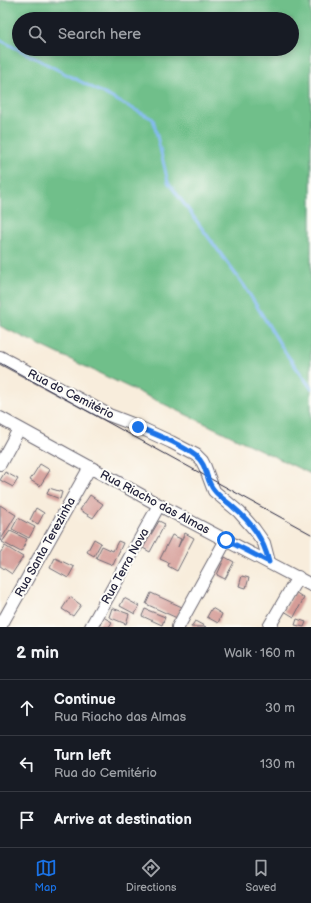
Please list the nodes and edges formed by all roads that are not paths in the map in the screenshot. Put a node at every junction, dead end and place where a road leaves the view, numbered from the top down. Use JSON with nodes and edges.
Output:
{"nodes":[{"id":1,"x":0,"y":357,"type":"edge"},
{"id":2,"x":0,"y":418,"type":"edge"},
{"id":3,"x":19,"y":429,"type":"junction"},
{"id":4,"x":0,"y":464,"type":"edge"},
{"id":5,"x":90,"y":467,"type":"junction"},
{"id":6,"x":159,"y":504,"type":"junction"},
{"id":7,"x":226,"y":540,"type":"junction"},
{"id":8,"x":269,"y":562,"type":"junction"},
{"id":9,"x":298,"y":577,"type":"junction"},
{"id":10,"x":311,"y":585,"type":"edge"},
{"id":11,"x":0,"y":627,"type":"edge"},
{"id":12,"x":91,"y":627,"type":"edge"},
{"id":13,"x":178,"y":627,"type":"edge"},
{"id":14,"x":269,"y":627,"type":"edge"}],
"edges":[{"from":1,"to":8,"type":"street","name":"Rua do Cemitério"},
{"from":2,"to":3,"type":"street","name":"Rua Riacho das Almas"},
{"from":3,"to":4,"type":"street"},
{"from":3,"to":5,"type":"street","name":"Rua Riacho das Almas"},
{"from":5,"to":6,"type":"street","name":"Rua Riacho das Almas"},
{"from":5,"to":11,"type":"street","name":"Rua Santa Terezinha"},
{"from":6,"to":7,"type":"street","name":"Rua Riacho das Almas"},
{"from":6,"to":12,"type":"street","name":"Rua Terra Nova"},
{"from":7,"to":8,"type":"street","name":"Rua Riacho das Almas"},
{"from":7,"to":13,"type":"street"},
{"from":8,"to":9,"type":"street","name":"Rua Riacho das Almas"},
{"from":9,"to":10,"type":"street","name":"Rua Riacho das Almas"},
{"from":9,"to":14,"type":"street"}]}
